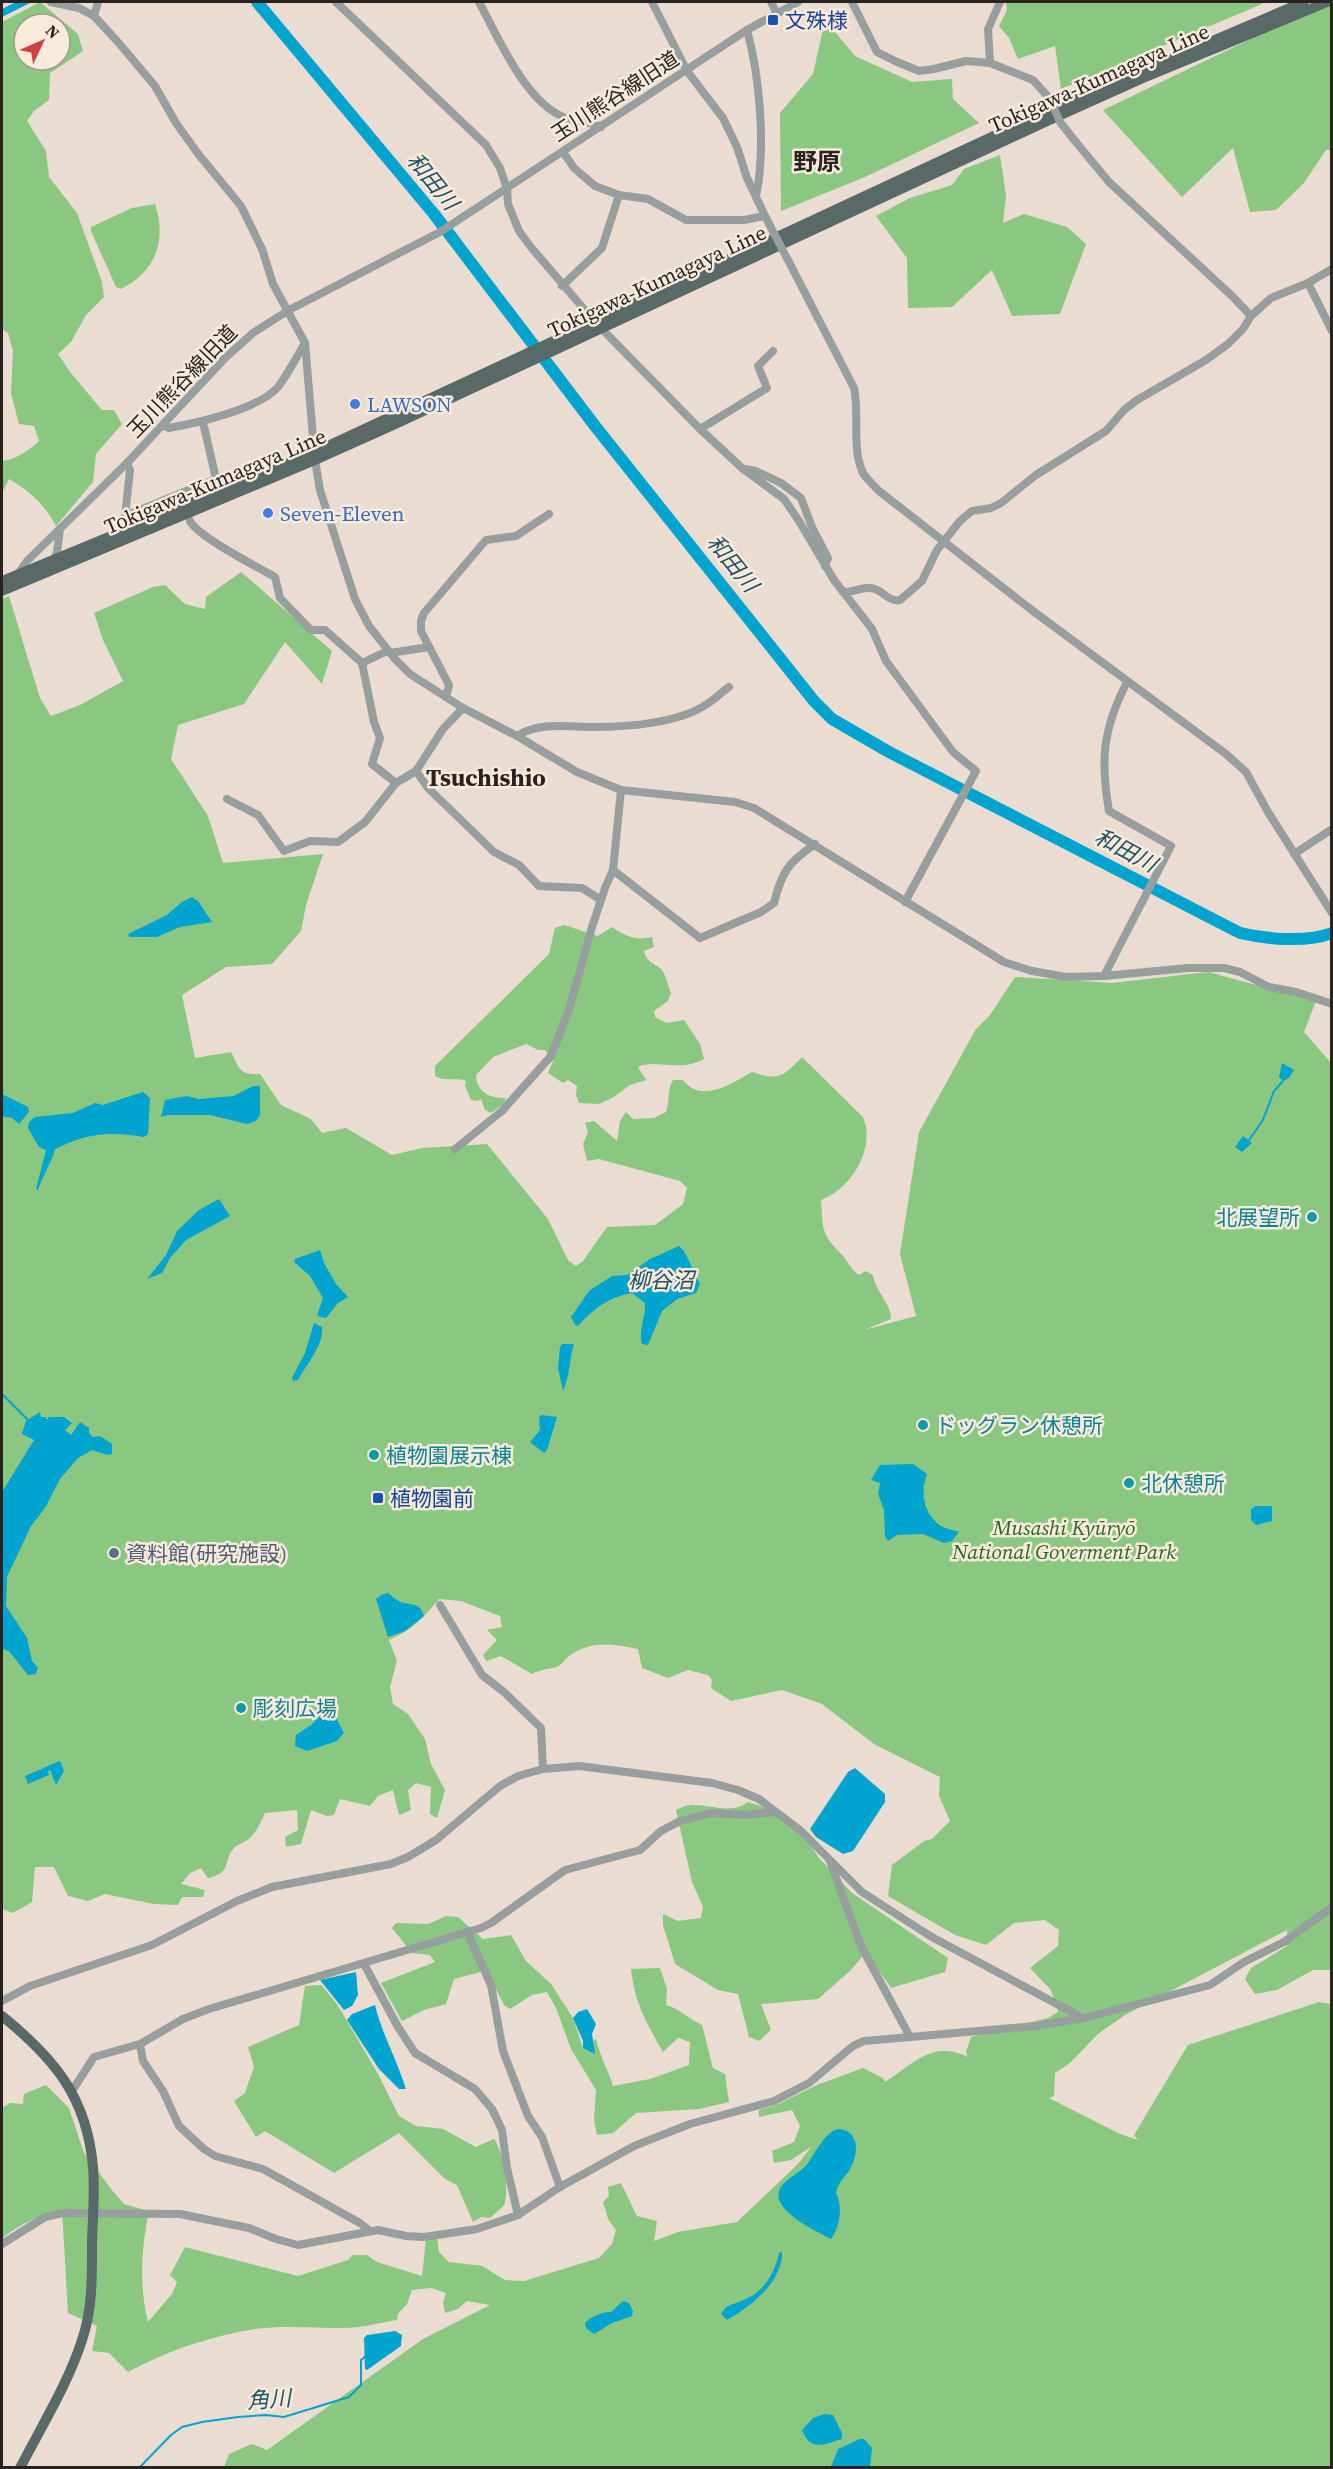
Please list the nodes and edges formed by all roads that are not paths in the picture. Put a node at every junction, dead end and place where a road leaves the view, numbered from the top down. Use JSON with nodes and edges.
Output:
{"nodes":[{"id":1,"x":51,"y":2,"type":"edge"},
{"id":2,"x":98,"y":2,"type":"edge"},
{"id":3,"x":336,"y":2,"type":"edge"},
{"id":4,"x":479,"y":2,"type":"edge"},
{"id":5,"x":652,"y":2,"type":"edge"},
{"id":6,"x":771,"y":2,"type":"edge"},
{"id":7,"x":798,"y":2,"type":"edge"},
{"id":8,"x":852,"y":2,"type":"edge"},
{"id":9,"x":1000,"y":2,"type":"edge"},
{"id":10,"x":1304,"y":2,"type":"edge"},
{"id":11,"x":1327,"y":2,"type":"edge"},
{"id":12,"x":777,"y":12,"type":"junction"},
{"id":13,"x":94,"y":16,"type":"junction"},
{"id":14,"x":747,"y":30,"type":"junction"},
{"id":15,"x":990,"y":63,"type":"junction"},
{"id":16,"x":687,"y":71,"type":"junction"},
{"id":17,"x":601,"y":127,"type":"junction"},
{"id":18,"x":563,"y":152,"type":"junction"},
{"id":19,"x":507,"y":189,"type":"junction"},
{"id":20,"x":619,"y":195,"type":"junction"},
{"id":21,"x":756,"y":197,"type":"junction"},
{"id":22,"x":765,"y":216,"type":"junction"},
{"id":23,"x":1332,"y":269,"type":"edge"},
{"id":24,"x":1308,"y":283,"type":"junction"},
{"id":25,"x":562,"y":286,"type":"junction"},
{"id":26,"x":289,"y":310,"type":"junction"},
{"id":27,"x":1251,"y":316,"type":"junction"},
{"id":28,"x":598,"y":325,"type":"junction"},
{"id":29,"x":1331,"y":330,"type":"edge"},
{"id":30,"x":305,"y":343,"type":"junction"},
{"id":31,"x":772,"y":351,"type":"dead end"},
{"id":32,"x":203,"y":422,"type":"junction"},
{"id":33,"x":164,"y":426,"type":"junction"},
{"id":34,"x":700,"y":429,"type":"junction"},
{"id":35,"x":315,"y":456,"type":"junction"},
{"id":36,"x":127,"y":463,"type":"junction"},
{"id":37,"x":742,"y":468,"type":"junction"},
{"id":38,"x":549,"y":514,"type":"dead end"},
{"id":39,"x":190,"y":520,"type":"dead end"},
{"id":40,"x":62,"y":526,"type":"junction"},
{"id":41,"x":944,"y":541,"type":"junction"},
{"id":42,"x":57,"y":542,"type":"junction"},
{"id":43,"x":73,"y":552,"type":"junction"},
{"id":44,"x":55,"y":560,"type":"junction"},
{"id":45,"x":825,"y":566,"type":"junction"},
{"id":46,"x":47,"y":572,"type":"junction"},
{"id":47,"x":18,"y":574,"type":"junction"},
{"id":48,"x":2,"y":581,"type":"edge"},
{"id":49,"x":2,"y":591,"type":"edge"},
{"id":50,"x":843,"y":592,"type":"junction"},
{"id":51,"x":429,"y":647,"type":"junction"},
{"id":52,"x":388,"y":652,"type":"junction"},
{"id":53,"x":362,"y":663,"type":"junction"},
{"id":54,"x":1127,"y":682,"type":"junction"},
{"id":55,"x":729,"y":687,"type":"dead end"},
{"id":56,"x":446,"y":697,"type":"junction"},
{"id":57,"x":464,"y":708,"type":"junction"},
{"id":58,"x":517,"y":736,"type":"junction"},
{"id":59,"x":416,"y":771,"type":"junction"},
{"id":60,"x":396,"y":783,"type":"junction"},
{"id":61,"x":621,"y":790,"type":"junction"},
{"id":62,"x":227,"y":799,"type":"dead end"},
{"id":63,"x":1332,"y":829,"type":"edge"},
{"id":64,"x":815,"y":844,"type":"junction"},
{"id":65,"x":1294,"y":854,"type":"junction"},
{"id":66,"x":613,"y":870,"type":"junction"},
{"id":67,"x":601,"y":900,"type":"junction"},
{"id":68,"x":905,"y":902,"type":"junction"},
{"id":69,"x":1332,"y":913,"type":"edge"},
{"id":70,"x":1104,"y":976,"type":"junction"},
{"id":71,"x":1332,"y":1004,"type":"edge"},
{"id":72,"x":455,"y":1149,"type":"dead end"},
{"id":73,"x":440,"y":1605,"type":"dead end"},
{"id":74,"x":543,"y":1769,"type":"junction"},
{"id":75,"x":775,"y":1812,"type":"junction"},
{"id":76,"x":828,"y":1858,"type":"junction"},
{"id":77,"x":1332,"y":1907,"type":"edge"},
{"id":78,"x":467,"y":1932,"type":"junction"},
{"id":79,"x":364,"y":1964,"type":"junction"},
{"id":80,"x":2,"y":2001,"type":"edge"},
{"id":81,"x":2,"y":2016,"type":"edge"},
{"id":82,"x":1084,"y":2018,"type":"junction"},
{"id":83,"x":910,"y":2037,"type":"junction"},
{"id":84,"x":140,"y":2044,"type":"junction"},
{"id":85,"x":72,"y":2091,"type":"junction"},
{"id":86,"x":560,"y":2187,"type":"junction"},
{"id":87,"x":93,"y":2215,"type":"junction"},
{"id":88,"x":518,"y":2215,"type":"junction"},
{"id":89,"x":370,"y":2231,"type":"junction"},
{"id":90,"x":2,"y":2244,"type":"edge"},
{"id":91,"x":20,"y":2468,"type":"edge"}],
"edges":[{"from":1,"to":13,"type":"street"},
{"from":2,"to":13,"type":"street"},
{"from":3,"to":19,"type":"street"},
{"from":4,"to":17,"type":"street"},
{"from":5,"to":16,"type":"street"},
{"from":6,"to":12,"type":"street"},
{"from":7,"to":12,"type":"street","name":"玉川熊谷線旧道"},
{"from":8,"to":15,"type":"street"},
{"from":9,"to":15,"type":"street"},
{"from":10,"to":28,"type":"main road","name":"Tokigawa-Kumagaya Line"},
{"from":11,"to":28,"type":"main road","name":"Tokigawa-Kumagaya Line"},
{"from":12,"to":14,"type":"street","name":"玉川熊谷線旧道"},
{"from":13,"to":26,"type":"street"},
{"from":14,"to":16,"type":"street","name":"玉川熊谷線旧道"},
{"from":14,"to":21,"type":"street"},
{"from":15,"to":27,"type":"street","bridge":true},
{"from":16,"to":17,"type":"street","name":"玉川熊谷線旧道"},
{"from":16,"to":21,"type":"street"},
{"from":17,"to":18,"type":"street","name":"玉川熊谷線旧道"},
{"from":18,"to":19,"type":"street","name":"玉川熊谷線旧道"},
{"from":18,"to":20,"type":"street"},
{"from":19,"to":25,"type":"street"},
{"from":19,"to":26,"type":"street","name":"玉川熊谷線旧道"},
{"from":20,"to":22,"type":"street"},
{"from":20,"to":25,"type":"street"},
{"from":21,"to":22,"type":"street"},
{"from":22,"to":41,"type":"street","bridge":true},
{"from":23,"to":24,"type":"street"},
{"from":24,"to":27,"type":"street"},
{"from":24,"to":29,"type":"street"},
{"from":25,"to":28,"type":"street"},
{"from":26,"to":30,"type":"street"},
{"from":26,"to":33,"type":"street","name":"玉川熊谷線旧道"},
{"from":27,"to":41,"type":"street"},
{"from":28,"to":34,"type":"street"},
{"from":28,"to":35,"type":"main road","name":"Tokigawa-Kumagaya Line"},
{"from":30,"to":32,"type":"street"},
{"from":30,"to":35,"type":"street"},
{"from":31,"to":34,"type":"street"},
{"from":32,"to":33,"type":"street"},
{"from":32,"to":36,"type":"street"},
{"from":33,"to":36,"type":"street","name":"玉川熊谷線旧道"},
{"from":34,"to":37,"type":"street"},
{"from":35,"to":43,"type":"main road","name":"Tokigawa-Kumagaya Line"},
{"from":35,"to":46,"type":"main road","name":"Tokigawa-Kumagaya Line"},
{"from":35,"to":52,"type":"street"},
{"from":36,"to":40,"type":"street","name":"玉川熊谷線旧道"},
{"from":37,"to":45,"type":"street"},
{"from":37,"to":45,"type":"street"},
{"from":38,"to":51,"type":"street"},
{"from":39,"to":53,"type":"street"},
{"from":40,"to":42,"type":"street"},
{"from":40,"to":47,"type":"street","name":"玉川熊谷線旧道"},
{"from":41,"to":50,"type":"street"},
{"from":41,"to":54,"type":"street"},
{"from":42,"to":43,"type":"street"},
{"from":42,"to":44,"type":"street"},
{"from":43,"to":44,"type":"main road","name":"Tokigawa-Kumagaya Line"},
{"from":44,"to":46,"type":"street"},
{"from":44,"to":47,"type":"main road","name":"Tokigawa-Kumagaya Line"},
{"from":45,"to":50,"type":"street"},
{"from":46,"to":49,"type":"main road","name":"Tokigawa-Kumagaya Line"},
{"from":47,"to":48,"type":"main road","name":"Tokigawa-Kumagaya Line"},
{"from":50,"to":68,"type":"street"},
{"from":51,"to":52,"type":"street"},
{"from":51,"to":56,"type":"street"},
{"from":52,"to":53,"type":"street"},
{"from":52,"to":56,"type":"street"},
{"from":53,"to":60,"type":"street"},
{"from":54,"to":65,"type":"street"},
{"from":54,"to":70,"type":"street"},
{"from":55,"to":58,"type":"street"},
{"from":56,"to":57,"type":"street"},
{"from":57,"to":58,"type":"street"},
{"from":57,"to":59,"type":"street"},
{"from":58,"to":61,"type":"street"},
{"from":59,"to":60,"type":"street"},
{"from":59,"to":67,"type":"street"},
{"from":60,"to":62,"type":"street"},
{"from":61,"to":64,"type":"street"},
{"from":61,"to":66,"type":"street"},
{"from":63,"to":65,"type":"street"},
{"from":64,"to":66,"type":"street"},
{"from":64,"to":68,"type":"street"},
{"from":65,"to":69,"type":"street"},
{"from":66,"to":67,"type":"street"},
{"from":67,"to":72,"type":"street"},
{"from":68,"to":70,"type":"street"},
{"from":70,"to":71,"type":"street"},
{"from":73,"to":74,"type":"street"},
{"from":74,"to":75,"type":"street"},
{"from":74,"to":80,"type":"street"},
{"from":75,"to":76,"type":"street"},
{"from":75,"to":78,"type":"street"},
{"from":76,"to":82,"type":"street"},
{"from":76,"to":83,"type":"street"},
{"from":77,"to":82,"type":"street"},
{"from":78,"to":79,"type":"street"},
{"from":78,"to":86,"type":"street"},
{"from":79,"to":84,"type":"street"},
{"from":79,"to":88,"type":"street"},
{"from":81,"to":85,"type":"main road"},
{"from":82,"to":83,"type":"street"},
{"from":83,"to":86,"type":"street"},
{"from":84,"to":85,"type":"street"},
{"from":84,"to":89,"type":"street"},
{"from":85,"to":87,"type":"main road"},
{"from":86,"to":88,"type":"street"},
{"from":87,"to":89,"type":"street"},
{"from":87,"to":90,"type":"street"},
{"from":87,"to":91,"type":"main road"},
{"from":88,"to":89,"type":"street"}]}
